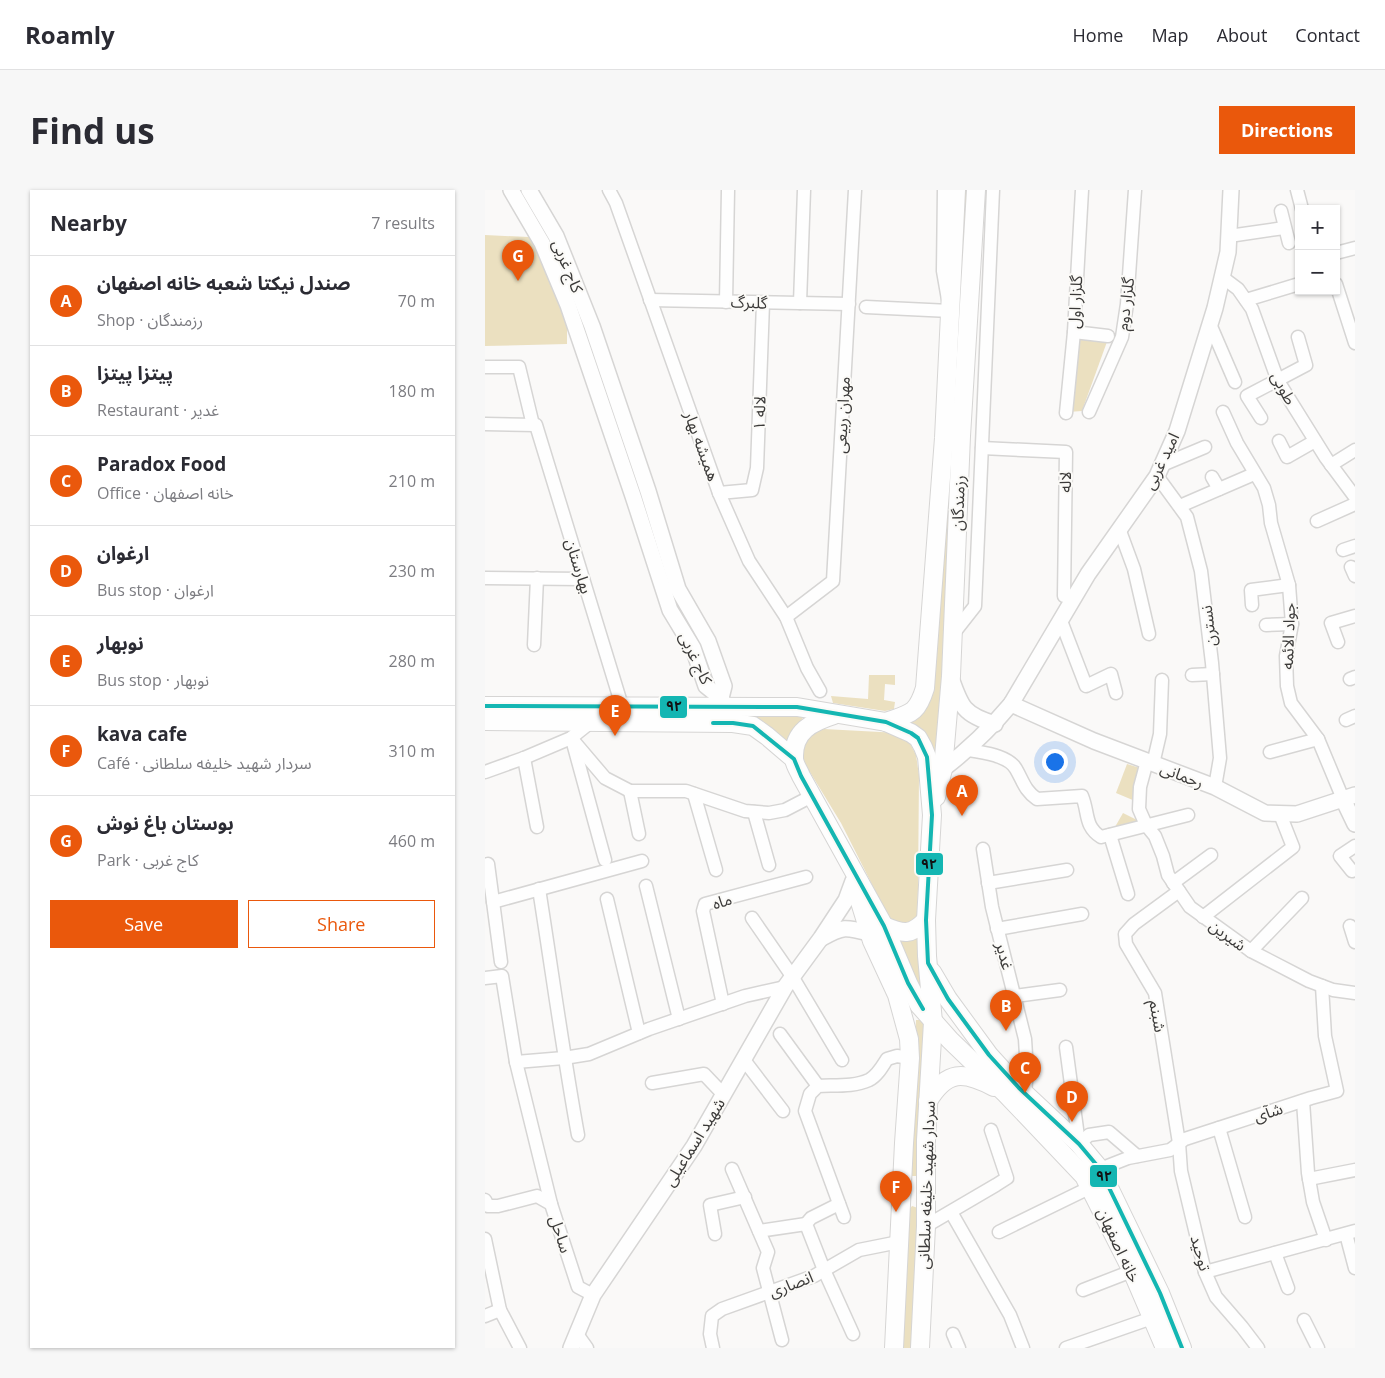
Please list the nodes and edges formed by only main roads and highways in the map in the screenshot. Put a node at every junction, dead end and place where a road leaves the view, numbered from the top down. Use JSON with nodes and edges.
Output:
{"nodes":[{"id":1,"x":956,"y":190,"type":"edge"},
{"id":2,"x":976,"y":190,"type":"edge"},
{"id":3,"x":485,"y":706,"type":"edge"},
{"id":4,"x":726,"y":709,"type":"junction"},
{"id":5,"x":834,"y":715,"type":"junction"},
{"id":6,"x":485,"y":721,"type":"edge"},
{"id":7,"x":886,"y":722,"type":"junction"},
{"id":8,"x":794,"y":759,"type":"junction"},
{"id":9,"x":932,"y":814,"type":"junction"},
{"id":10,"x":926,"y":920,"type":"junction"},
{"id":11,"x":877,"y":930,"type":"junction"},
{"id":12,"x":927,"y":963,"type":"junction"},
{"id":13,"x":933,"y":1022,"type":"junction"},
{"id":14,"x":1006,"y":1094,"type":"junction"},
{"id":15,"x":928,"y":1101,"type":"junction"},
{"id":16,"x":902,"y":1188,"type":"junction"},
{"id":17,"x":926,"y":1189,"type":"junction"},
{"id":18,"x":894,"y":1348,"type":"edge"},
{"id":19,"x":920,"y":1348,"type":"edge"},
{"id":20,"x":1165,"y":1348,"type":"edge"},
{"id":21,"x":1181,"y":1348,"type":"edge"}],
"edges":[{"from":1,"to":7,"type":"main road","name":"رزمندگان"},
{"from":2,"to":9,"type":"main road","name":"رزمندگان"},
{"from":3,"to":4,"type":"main road"},
{"from":4,"to":5,"type":"main road"},
{"from":4,"to":6,"type":"main road"},
{"from":4,"to":8,"type":"main road"},
{"from":5,"to":7,"type":"main road"},
{"from":5,"to":8,"type":"main road"},
{"from":7,"to":9,"type":"main road"},
{"from":8,"to":11,"type":"main road"},
{"from":9,"to":10,"type":"main road","name":"سردار شهید خلیفه سلطانی"},
{"from":10,"to":11,"type":"main road"},
{"from":10,"to":12,"type":"main road","name":"سردار شهید خلیفه سلطانی"},
{"from":11,"to":13,"type":"main road","name":"خانه اصفهان"},
{"from":11,"to":16,"type":"main road","name":"سردار شهید خلیفه سلطانی"},
{"from":12,"to":13,"type":"main road","name":"سردار شهید خلیفه سلطانی"},
{"from":12,"to":21,"type":"main road","name":"خانه اصفهان"},
{"from":13,"to":14,"type":"main road","name":"خانه اصفهان"},
{"from":13,"to":15,"type":"main road","name":"سردار شهید خلیفه سلطانی"},
{"from":14,"to":15,"type":"main road"},
{"from":14,"to":20,"type":"main road","name":"خانه اصفهان"},
{"from":15,"to":17,"type":"main road","name":"سردار شهید خلیفه سلطانی"},
{"from":16,"to":17,"type":"main road"},
{"from":16,"to":18,"type":"main road","name":"سردار شهید خلیفه سلطانی"},
{"from":17,"to":19,"type":"main road","name":"سردار شهید خلیفه سلطانی"}]}
